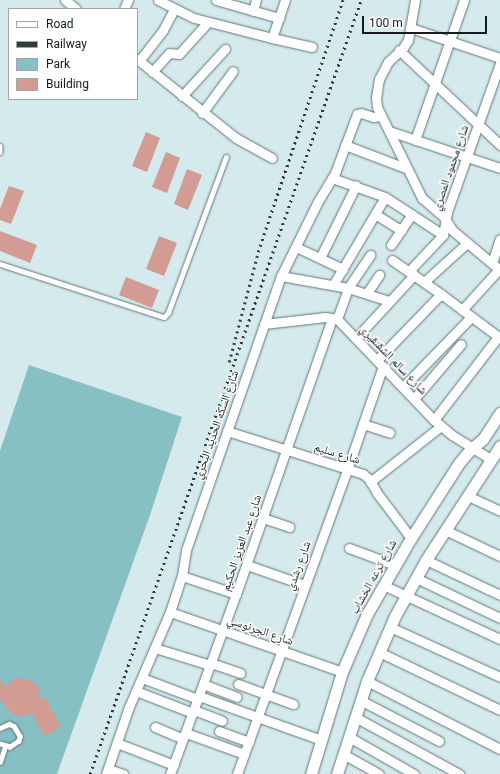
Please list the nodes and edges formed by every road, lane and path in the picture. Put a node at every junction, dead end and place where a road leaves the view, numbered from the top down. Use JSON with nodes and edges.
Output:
{"nodes":[{"id":1,"x":65,"y":0,"type":"edge"},
{"id":2,"x":217,"y":0,"type":"edge"},
{"id":3,"x":256,"y":0,"type":"edge"},
{"id":4,"x":285,"y":0,"type":"edge"},
{"id":5,"x":415,"y":0,"type":"edge"},
{"id":6,"x":464,"y":0,"type":"edge"},
{"id":7,"x":161,"y":1,"type":"edge"},
{"id":8,"x":75,"y":8,"type":"edge"},
{"id":9,"x":174,"y":9,"type":"junction"},
{"id":10,"x":253,"y":11,"type":"junction"},
{"id":11,"x":279,"y":18,"type":"junction"},
{"id":12,"x":208,"y":22,"type":"junction"},
{"id":13,"x":411,"y":28,"type":"junction"},
{"id":14,"x":272,"y":38,"type":"junction"},
{"id":15,"x":450,"y":41,"type":"junction"},
{"id":16,"x":312,"y":47,"type":"dead end"},
{"id":17,"x":225,"y":49,"type":"dead end"},
{"id":18,"x":399,"y":50,"type":"junction"},
{"id":19,"x":500,"y":58,"type":"edge"},
{"id":20,"x":138,"y":60,"type":"edge"},
{"id":21,"x":500,"y":63,"type":"edge"},
{"id":22,"x":233,"y":71,"type":"dead end"},
{"id":23,"x":152,"y":72,"type":"junction"},
{"id":24,"x":435,"y":84,"type":"junction"},
{"id":25,"x":182,"y":96,"type":"junction"},
{"id":26,"x":202,"y":113,"type":"junction"},
{"id":27,"x":380,"y":116,"type":"junction"},
{"id":28,"x":478,"y":125,"type":"junction"},
{"id":29,"x":389,"y":131,"type":"junction"},
{"id":30,"x":415,"y":140,"type":"junction"},
{"id":31,"x":345,"y":145,"type":"junction"},
{"id":32,"x":500,"y":145,"type":"edge"},
{"id":33,"x":0,"y":146,"type":"edge"},
{"id":34,"x":0,"y":152,"type":"edge"},
{"id":35,"x":226,"y":157,"type":"dead end"},
{"id":36,"x":467,"y":157,"type":"junction"},
{"id":37,"x":272,"y":158,"type":"dead end"},
{"id":38,"x":500,"y":168,"type":"edge"},
{"id":39,"x":408,"y":169,"type":"junction"},
{"id":40,"x":332,"y":178,"type":"junction"},
{"id":41,"x":356,"y":185,"type":"junction"},
{"id":42,"x":385,"y":198,"type":"junction"},
{"id":43,"x":375,"y":214,"type":"junction"},
{"id":44,"x":412,"y":214,"type":"junction"},
{"id":45,"x":445,"y":220,"type":"junction"},
{"id":46,"x":401,"y":230,"type":"junction"},
{"id":47,"x":443,"y":235,"type":"junction"},
{"id":48,"x":500,"y":239,"type":"edge"},
{"id":49,"x":467,"y":243,"type":"junction"},
{"id":50,"x":391,"y":245,"type":"dead end"},
{"id":51,"x":296,"y":246,"type":"junction"},
{"id":52,"x":370,"y":255,"type":"dead end"},
{"id":53,"x":320,"y":258,"type":"junction"},
{"id":54,"x":392,"y":260,"type":"dead end"},
{"id":55,"x":0,"y":264,"type":"edge"},
{"id":56,"x":497,"y":267,"type":"edge"},
{"id":57,"x":343,"y":269,"type":"junction"},
{"id":58,"x":411,"y":273,"type":"junction"},
{"id":59,"x":380,"y":275,"type":"dead end"},
{"id":60,"x":281,"y":276,"type":"junction"},
{"id":61,"x":424,"y":282,"type":"junction"},
{"id":62,"x":333,"y":285,"type":"junction"},
{"id":63,"x":348,"y":288,"type":"junction"},
{"id":64,"x":367,"y":293,"type":"junction"},
{"id":65,"x":441,"y":294,"type":"junction"},
{"id":66,"x":389,"y":302,"type":"junction"},
{"id":67,"x":462,"y":310,"type":"junction"},
{"id":68,"x":471,"y":317,"type":"junction"},
{"id":69,"x":334,"y":319,"type":"junction"},
{"id":70,"x":264,"y":324,"type":"junction"},
{"id":71,"x":356,"y":338,"type":"junction"},
{"id":72,"x":499,"y":338,"type":"edge"},
{"id":73,"x":461,"y":344,"type":"dead end"},
{"id":74,"x":380,"y":363,"type":"junction"},
{"id":75,"x":403,"y":387,"type":"junction"},
{"id":76,"x":414,"y":399,"type":"junction"},
{"id":77,"x":500,"y":413,"type":"edge"},
{"id":78,"x":434,"y":420,"type":"junction"},
{"id":79,"x":363,"y":424,"type":"junction"},
{"id":80,"x":441,"y":426,"type":"junction"},
{"id":81,"x":227,"y":431,"type":"junction"},
{"id":82,"x":390,"y":433,"type":"dead end"},
{"id":83,"x":500,"y":447,"type":"edge"},
{"id":84,"x":472,"y":448,"type":"junction"},
{"id":85,"x":287,"y":451,"type":"junction"},
{"id":86,"x":492,"y":460,"type":"junction"},
{"id":87,"x":348,"y":470,"type":"junction"},
{"id":88,"x":370,"y":482,"type":"junction"},
{"id":89,"x":468,"y":496,"type":"junction"},
{"id":90,"x":500,"y":511,"type":"edge"},
{"id":91,"x":263,"y":518,"type":"junction"},
{"id":92,"x":289,"y":527,"type":"dead end"},
{"id":93,"x":445,"y":530,"type":"junction"},
{"id":94,"x":411,"y":538,"type":"junction"},
{"id":95,"x":349,"y":548,"type":"dead end"},
{"id":96,"x":500,"y":556,"type":"edge"},
{"id":97,"x":426,"y":560,"type":"junction"},
{"id":98,"x":247,"y":565,"type":"junction"},
{"id":99,"x":395,"y":565,"type":"junction"},
{"id":100,"x":182,"y":576,"type":"junction"},
{"id":101,"x":416,"y":578,"type":"junction"},
{"id":102,"x":383,"y":585,"type":"junction"},
{"id":103,"x":304,"y":586,"type":"junction"},
{"id":104,"x":236,"y":594,"type":"junction"},
{"id":105,"x":406,"y":595,"type":"junction"},
{"id":106,"x":500,"y":595,"type":"edge"},
{"id":107,"x":170,"y":612,"type":"junction"},
{"id":108,"x":500,"y":618,"type":"edge"},
{"id":109,"x":390,"y":626,"type":"junction"},
{"id":110,"x":223,"y":631,"type":"junction"},
{"id":111,"x":500,"y":640,"type":"edge"},
{"id":112,"x":155,"y":648,"type":"junction"},
{"id":113,"x":281,"y":651,"type":"junction"},
{"id":114,"x":379,"y":652,"type":"junction"},
{"id":115,"x":211,"y":664,"type":"junction"},
{"id":116,"x":342,"y":672,"type":"junction"},
{"id":117,"x":240,"y":673,"type":"dead end"},
{"id":118,"x":500,"y":677,"type":"edge"},
{"id":119,"x":142,"y":678,"type":"junction"},
{"id":120,"x":367,"y":681,"type":"junction"},
{"id":121,"x":204,"y":684,"type":"junction"},
{"id":122,"x":238,"y":684,"type":"dead end"},
{"id":123,"x":136,"y":691,"type":"junction"},
{"id":124,"x":266,"y":694,"type":"junction"},
{"id":125,"x":237,"y":697,"type":"dead end"},
{"id":126,"x":198,"y":698,"type":"junction"},
{"id":127,"x":360,"y":700,"type":"junction"},
{"id":128,"x":293,"y":704,"type":"dead end"},
{"id":129,"x":500,"y":710,"type":"edge"},
{"id":130,"x":193,"y":712,"type":"junction"},
{"id":131,"x":257,"y":717,"type":"junction"},
{"id":132,"x":354,"y":717,"type":"junction"},
{"id":133,"x":222,"y":721,"type":"dead end"},
{"id":134,"x":155,"y":727,"type":"dead end"},
{"id":135,"x":0,"y":728,"type":"edge"},
{"id":136,"x":218,"y":731,"type":"dead end"},
{"id":137,"x":184,"y":736,"type":"junction"},
{"id":138,"x":349,"y":738,"type":"junction"},
{"id":139,"x":321,"y":740,"type":"junction"},
{"id":140,"x":440,"y":740,"type":"dead end"},
{"id":141,"x":248,"y":742,"type":"junction"},
{"id":142,"x":117,"y":743,"type":"junction"},
{"id":143,"x":0,"y":744,"type":"edge"},
{"id":144,"x":5,"y":747,"type":"junction"},
{"id":145,"x":500,"y":749,"type":"edge"},
{"id":146,"x":244,"y":754,"type":"junction"},
{"id":147,"x":344,"y":754,"type":"junction"},
{"id":148,"x":0,"y":762,"type":"edge"},
{"id":149,"x":174,"y":765,"type":"junction"},
{"id":150,"x":107,"y":771,"type":"edge"},
{"id":151,"x":123,"y":774,"type":"edge"},
{"id":152,"x":170,"y":774,"type":"edge"},
{"id":153,"x":237,"y":774,"type":"edge"},
{"id":154,"x":311,"y":774,"type":"edge"},
{"id":155,"x":337,"y":774,"type":"edge"},
{"id":156,"x":379,"y":774,"type":"edge"},
{"id":157,"x":414,"y":774,"type":"edge"},
{"id":158,"x":459,"y":774,"type":"edge"}],
"edges":[{"from":1,"to":8,"type":"street"},
{"from":2,"to":10,"type":"street"},
{"from":3,"to":10,"type":"street"},
{"from":4,"to":11,"type":"street"},
{"from":5,"to":13,"type":"street"},
{"from":6,"to":15,"type":"street"},
{"from":7,"to":9,"type":"street"},
{"from":9,"to":12,"type":"street"},
{"from":9,"to":20,"type":"street"},
{"from":10,"to":11,"type":"street"},
{"from":11,"to":14,"type":"street"},
{"from":12,"to":14,"type":"street"},
{"from":12,"to":23,"type":"street"},
{"from":13,"to":15,"type":"street"},
{"from":13,"to":18,"type":"street"},
{"from":14,"to":16,"type":"street"},
{"from":15,"to":19,"type":"street"},
{"from":15,"to":24,"type":"street"},
{"from":17,"to":25,"type":"street"},
{"from":18,"to":24,"type":"street"},
{"from":18,"to":27,"type":"street"},
{"from":20,"to":23,"type":"street"},
{"from":21,"to":28,"type":"street","name":"شارع محمود المصري"},
{"from":22,"to":26,"type":"street"},
{"from":23,"to":25,"type":"street"},
{"from":24,"to":28,"type":"street"},
{"from":24,"to":30,"type":"street"},
{"from":25,"to":26,"type":"street"},
{"from":26,"to":37,"type":"street"},
{"from":27,"to":29,"type":"street"},
{"from":27,"to":31,"type":"street","name":"شارع السكه الحديد البحري"},
{"from":28,"to":32,"type":"street"},
{"from":28,"to":36,"type":"street","name":"شارع محمود المصري"},
{"from":29,"to":30,"type":"street"},
{"from":29,"to":39,"type":"street"},
{"from":30,"to":36,"type":"street"},
{"from":31,"to":39,"type":"street"},
{"from":31,"to":40,"type":"street","name":"شارع السكه الحديد البحري"},
{"from":33,"to":34,"type":"lane"},
{"from":35,"to":55,"type":"lane"},
{"from":36,"to":38,"type":"street"},
{"from":36,"to":45,"type":"street","name":"شارع محمود المصري"},
{"from":39,"to":45,"type":"street"},
{"from":40,"to":41,"type":"street"},
{"from":40,"to":51,"type":"street","name":"شارع السكه الحديد البحري"},
{"from":41,"to":42,"type":"street"},
{"from":41,"to":53,"type":"street"},
{"from":42,"to":43,"type":"street"},
{"from":42,"to":44,"type":"street"},
{"from":43,"to":46,"type":"street"},
{"from":43,"to":57,"type":"street"},
{"from":44,"to":46,"type":"street"},
{"from":44,"to":47,"type":"street"},
{"from":45,"to":47,"type":"street","name":"شارع محمود المصري"},
{"from":45,"to":49,"type":"street"},
{"from":46,"to":50,"type":"street"},
{"from":47,"to":58,"type":"street"},
{"from":48,"to":56,"type":"street"},
{"from":49,"to":56,"type":"street"},
{"from":49,"to":61,"type":"street"},
{"from":51,"to":53,"type":"street"},
{"from":51,"to":60,"type":"street","name":"شارع السكه الحديد البحري"},
{"from":52,"to":63,"type":"street","name":"شارع عبد العزيز الحكيم"},
{"from":53,"to":57,"type":"street"},
{"from":54,"to":58,"type":"street"},
{"from":56,"to":67,"type":"street"},
{"from":57,"to":62,"type":"street"},
{"from":58,"to":61,"type":"street"},
{"from":58,"to":66,"type":"street"},
{"from":59,"to":64,"type":"street"},
{"from":60,"to":62,"type":"street"},
{"from":60,"to":70,"type":"street","name":"شارع السكه الحديد البحري"},
{"from":61,"to":65,"type":"street"},
{"from":62,"to":63,"type":"street"},
{"from":63,"to":64,"type":"street"},
{"from":63,"to":69,"type":"street","name":"شارع عبد العزيز الحكيم"},
{"from":64,"to":66,"type":"street"},
{"from":65,"to":67,"type":"street"},
{"from":65,"to":74,"type":"street"},
{"from":66,"to":71,"type":"street"},
{"from":67,"to":68,"type":"street"},
{"from":68,"to":72,"type":"street"},
{"from":68,"to":75,"type":"street"},
{"from":69,"to":70,"type":"street"},
{"from":69,"to":71,"type":"street","name":"شارع سالم الشقنقيري"},
{"from":69,"to":85,"type":"street","name":"شارع عبد العزيز الحكيم"},
{"from":70,"to":81,"type":"street","name":"شارع السكه الحديد البحري"},
{"from":71,"to":74,"type":"street","name":"شارع سالم الشقنقيري"},
{"from":72,"to":78,"type":"street"},
{"from":73,"to":76,"type":"street"},
{"from":74,"to":75,"type":"street","name":"شارع سالم الشقنقيري"},
{"from":74,"to":79,"type":"street","name":"شارع رشدي"},
{"from":75,"to":76,"type":"street","name":"شارع سالم الشقنقيري"},
{"from":76,"to":78,"type":"street","name":"شارع سالم الشقنقيري"},
{"from":77,"to":84,"type":"street","name":"شارع ترعه الخشاب"},
{"from":78,"to":80,"type":"street","name":"شارع سالم الشقنقيري"},
{"from":79,"to":82,"type":"street"},
{"from":79,"to":87,"type":"street","name":"شارع رشدي"},
{"from":80,"to":84,"type":"street","name":"شارع سالم الشقنقيري"},
{"from":80,"to":88,"type":"street"},
{"from":81,"to":85,"type":"street","name":"شارع سليم"},
{"from":81,"to":100,"type":"street","name":"شارع السكه الحديد البحري"},
{"from":83,"to":86,"type":"street"},
{"from":84,"to":86,"type":"street","name":"شارع سالم الشقنقيري"},
{"from":84,"to":94,"type":"street","name":"شارع ترعه الخشاب"},
{"from":85,"to":87,"type":"street","name":"شارع سليم"},
{"from":85,"to":91,"type":"street","name":"شارع عبد العزيز الحكيم"},
{"from":86,"to":89,"type":"street"},
{"from":87,"to":88,"type":"street","name":"شارع سليم"},
{"from":87,"to":103,"type":"street","name":"شارع رشدي"},
{"from":88,"to":94,"type":"street","name":"شارع سليم"},
{"from":89,"to":90,"type":"street"},
{"from":89,"to":93,"type":"street"},
{"from":91,"to":92,"type":"street"},
{"from":91,"to":98,"type":"street","name":"شارع عبد العزيز الحكيم"},
{"from":93,"to":96,"type":"street"},
{"from":93,"to":97,"type":"street"},
{"from":94,"to":99,"type":"street","name":"شارع ترعه الخشاب"},
{"from":95,"to":99,"type":"street"},
{"from":97,"to":101,"type":"street"},
{"from":97,"to":106,"type":"street"},
{"from":98,"to":103,"type":"street"},
{"from":98,"to":104,"type":"street","name":"شارع عبد العزيز الحكيم"},
{"from":99,"to":102,"type":"street","name":"شارع ترعه الخشاب"},
{"from":100,"to":104,"type":"street"},
{"from":100,"to":107,"type":"street","name":"شارع السكه الحديد البحري"},
{"from":101,"to":105,"type":"street"},
{"from":101,"to":108,"type":"street"},
{"from":102,"to":105,"type":"street"},
{"from":102,"to":116,"type":"street","name":"شارع ترعه الخشاب"},
{"from":103,"to":113,"type":"street","name":"شارع رشدي"},
{"from":104,"to":110,"type":"street","name":"شارع عبد العزيز الحكيم"},
{"from":105,"to":109,"type":"street"},
{"from":105,"to":111,"type":"street"},
{"from":107,"to":110,"type":"street","name":"شارع الجرنوسي"},
{"from":107,"to":112,"type":"street","name":"شارع السكه الحديد البحري"},
{"from":109,"to":114,"type":"street"},
{"from":109,"to":118,"type":"street"},
{"from":110,"to":113,"type":"street","name":"شارع الجرنوسي"},
{"from":110,"to":115,"type":"street","name":"شارع عبد العزيز الحكيم"},
{"from":112,"to":115,"type":"street"},
{"from":112,"to":119,"type":"street","name":"شارع السكه الحديد البحري"},
{"from":113,"to":116,"type":"street","name":"شارع الجرنوسي"},
{"from":113,"to":124,"type":"street","name":"شارع رشدي"},
{"from":114,"to":120,"type":"street"},
{"from":114,"to":129,"type":"street"},
{"from":115,"to":117,"type":"street"},
{"from":115,"to":121,"type":"street","name":"شارع عبد العزيز الحكيم"},
{"from":116,"to":139,"type":"street","name":"شارع ترعه الخشاب"},
{"from":119,"to":123,"type":"street","name":"شارع السكه الحديد البحري"},
{"from":119,"to":126,"type":"street"},
{"from":120,"to":127,"type":"street"},
{"from":120,"to":145,"type":"street"},
{"from":121,"to":125,"type":"street"},
{"from":121,"to":126,"type":"street","name":"شارع عبد العزيز الحكيم"},
{"from":122,"to":124,"type":"street"},
{"from":123,"to":130,"type":"street"},
{"from":123,"to":142,"type":"street","name":"شارع السكه الحديد البحري"},
{"from":124,"to":128,"type":"street"},
{"from":124,"to":131,"type":"street","name":"شارع رشدي"},
{"from":126,"to":130,"type":"street","name":"شارع عبد العزيز الحكيم"},
{"from":126,"to":131,"type":"street"},
{"from":127,"to":132,"type":"street"},
{"from":127,"to":140,"type":"street"},
{"from":130,"to":133,"type":"street"},
{"from":130,"to":137,"type":"street","name":"شارع عبد العزيز الحكيم"},
{"from":131,"to":139,"type":"street"},
{"from":131,"to":141,"type":"street","name":"شارع رشدي"},
{"from":132,"to":138,"type":"street"},
{"from":132,"to":158,"type":"street"},
{"from":134,"to":137,"type":"street"},
{"from":135,"to":144,"type":"lane"},
{"from":136,"to":141,"type":"street"},
{"from":137,"to":146,"type":"street"},
{"from":137,"to":149,"type":"street","name":"شارع عبد العزيز الحكيم"},
{"from":138,"to":147,"type":"street"},
{"from":138,"to":157,"type":"street"},
{"from":139,"to":154,"type":"street","name":"شارع ترعه الخشاب"},
{"from":141,"to":146,"type":"street","name":"شارع رشدي"},
{"from":142,"to":149,"type":"street"},
{"from":142,"to":150,"type":"street","name":"شارع السكه الحديد البحري"},
{"from":143,"to":144,"type":"lane"},
{"from":144,"to":148,"type":"lane"},
{"from":146,"to":153,"type":"street","name":"شارع رشدي"},
{"from":147,"to":155,"type":"street"},
{"from":147,"to":156,"type":"street"},
{"from":149,"to":152,"type":"street","name":"شارع عبد العزيز الحكيم"},
{"from":150,"to":151,"type":"street"}]}
